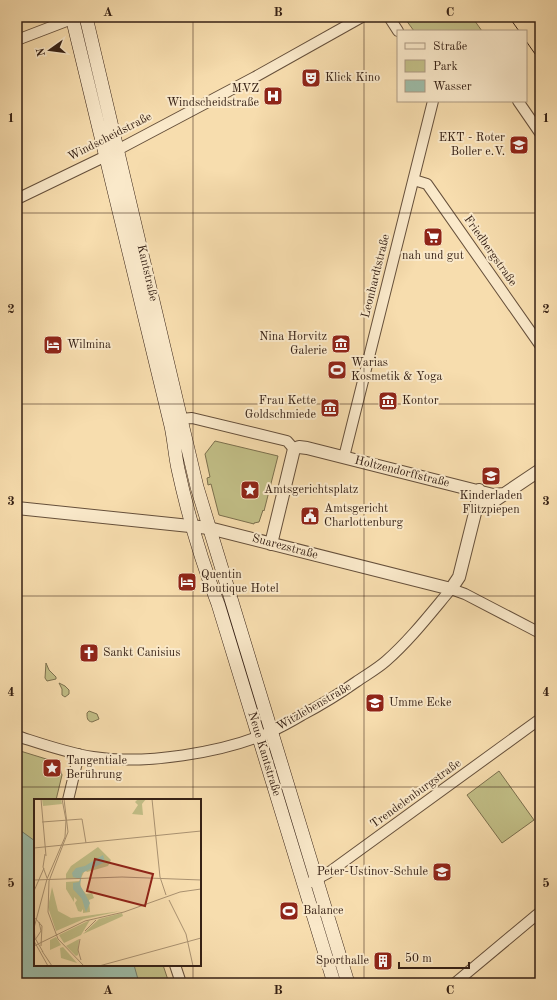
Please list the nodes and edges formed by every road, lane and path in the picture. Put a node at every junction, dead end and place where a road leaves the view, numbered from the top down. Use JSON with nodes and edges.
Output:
{"nodes":[{"id":1,"x":74,"y":17,"type":"edge"},
{"id":2,"x":86,"y":17,"type":"edge"},
{"id":3,"x":362,"y":17,"type":"edge"},
{"id":4,"x":389,"y":17,"type":"edge"},
{"id":5,"x":397,"y":30,"type":"edge"},
{"id":6,"x":17,"y":40,"type":"edge"},
{"id":7,"x":433,"y":102,"type":"edge"},
{"id":8,"x":519,"y":102,"type":"edge"},
{"id":9,"x":540,"y":133,"type":"edge"},
{"id":10,"x":118,"y":149,"type":"junction"},
{"id":11,"x":106,"y":156,"type":"junction"},
{"id":12,"x":414,"y":180,"type":"junction"},
{"id":13,"x":17,"y":199,"type":"edge"},
{"id":14,"x":540,"y":345,"type":"edge"},
{"id":15,"x":181,"y":419,"type":"junction"},
{"id":16,"x":297,"y":448,"type":"junction"},
{"id":17,"x":344,"y":457,"type":"junction"},
{"id":18,"x":540,"y":470,"type":"edge"},
{"id":19,"x":479,"y":490,"type":"junction"},
{"id":20,"x":504,"y":494,"type":"junction"},
{"id":21,"x":17,"y":508,"type":"edge"},
{"id":22,"x":476,"y":509,"type":"junction"},
{"id":23,"x":192,"y":526,"type":"junction"},
{"id":24,"x":209,"y":528,"type":"junction"},
{"id":25,"x":271,"y":544,"type":"junction"},
{"id":26,"x":451,"y":589,"type":"junction"},
{"id":27,"x":540,"y":633,"type":"edge"},
{"id":28,"x":540,"y":719,"type":"edge"},
{"id":29,"x":271,"y":732,"type":"junction"},
{"id":30,"x":17,"y":736,"type":"edge"},
{"id":31,"x":259,"y":737,"type":"junction"},
{"id":32,"x":79,"y":754,"type":"junction"},
{"id":33,"x":68,"y":799,"type":"edge"},
{"id":34,"x":316,"y":880,"type":"junction"},
{"id":35,"x":304,"y":885,"type":"junction"},
{"id":36,"x":540,"y":912,"type":"edge"},
{"id":37,"x":175,"y":966,"type":"edge"},
{"id":38,"x":181,"y":983,"type":"edge"},
{"id":39,"x":334,"y":983,"type":"edge"},
{"id":40,"x":348,"y":983,"type":"edge"},
{"id":41,"x":455,"y":983,"type":"edge"}],
"edges":[{"from":1,"to":6,"type":"street"},
{"from":1,"to":11,"type":"main road","name":"Kantstraße"},
{"from":2,"to":10,"type":"main road","name":"Kantstraße"},
{"from":3,"to":10,"type":"street","name":"Windscheidstraße"},
{"from":4,"to":5,"type":"street"},
{"from":7,"to":12,"type":"street","name":"Leonhardtstraße"},
{"from":8,"to":9,"type":"street"},
{"from":10,"to":11,"type":"street","name":"Windscheidstraße"},
{"from":10,"to":15,"type":"main road","name":"Kantstraße"},
{"from":11,"to":13,"type":"street","name":"Windscheidstraße"},
{"from":11,"to":23,"type":"main road","name":"Kantstraße"},
{"from":12,"to":14,"type":"street","name":"Friedbergstraße"},
{"from":12,"to":17,"type":"street","name":"Leonhardtstraße"},
{"from":15,"to":16,"type":"street","name":"Holtzendorffstraße"},
{"from":15,"to":24,"type":"main road","name":"Kantstraße"},
{"from":16,"to":17,"type":"street","name":"Holtzendorffstraße"},
{"from":16,"to":25,"type":"street"},
{"from":17,"to":19,"type":"street","name":"Holtzendorffstraße"},
{"from":18,"to":20,"type":"street"},
{"from":19,"to":20,"type":"street","name":"Holtzendorffstraße"},
{"from":19,"to":22,"type":"street","name":"Witzlebenstraße"},
{"from":20,"to":22,"type":"street"},
{"from":21,"to":23,"type":"street","name":"Suarezstraße"},
{"from":22,"to":26,"type":"street","name":"Witzlebenstraße"},
{"from":23,"to":24,"type":"street","name":"Suarezstraße"},
{"from":23,"to":31,"type":"main road","name":"Neue Kantstraße"},
{"from":24,"to":25,"type":"street","name":"Suarezstraße"},
{"from":24,"to":29,"type":"main road","name":"Neue Kantstraße"},
{"from":25,"to":26,"type":"street","name":"Suarezstraße"},
{"from":26,"to":27,"type":"street","name":"Suarezstraße"},
{"from":26,"to":29,"type":"street","name":"Witzlebenstraße"},
{"from":28,"to":34,"type":"street","name":"Trendelenburgstraße"},
{"from":29,"to":31,"type":"street","name":"Witzlebenstraße"},
{"from":29,"to":34,"type":"main road","name":"Neue Kantstraße"},
{"from":30,"to":32,"type":"street","name":"Witzlebenstraße"},
{"from":31,"to":32,"type":"street","name":"Witzlebenstraße"},
{"from":31,"to":35,"type":"main road","name":"Neue Kantstraße"},
{"from":32,"to":33,"type":"street"},
{"from":34,"to":35,"type":"street","name":"Trendelenburgstraße"},
{"from":34,"to":40,"type":"main road","name":"Neue Kantstraße"},
{"from":35,"to":39,"type":"main road","name":"Neue Kantstraße"},
{"from":36,"to":41,"type":"street"},
{"from":37,"to":38,"type":"street"}]}
